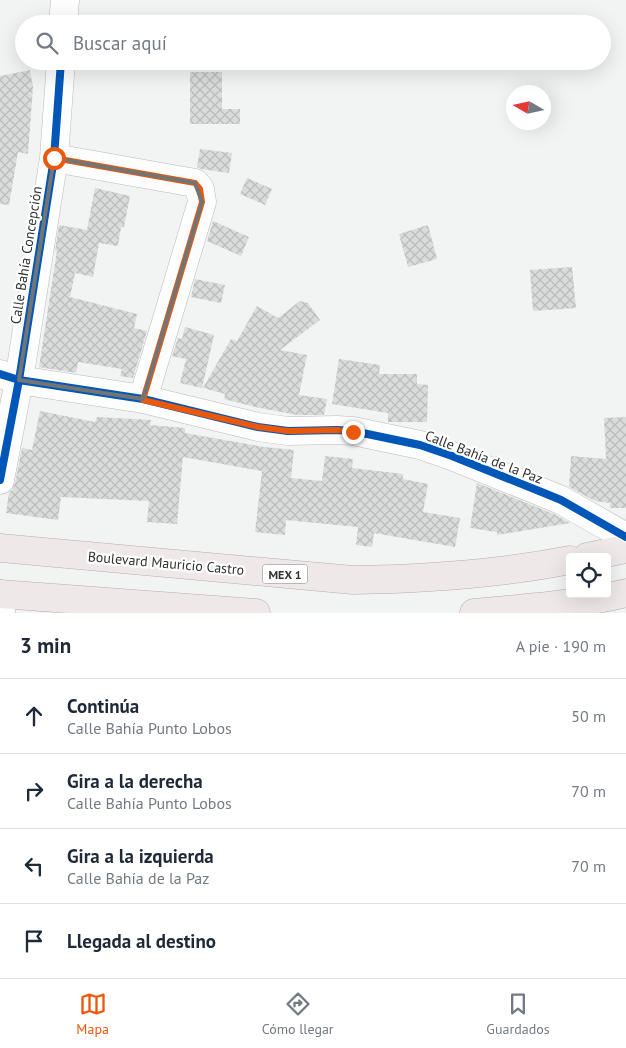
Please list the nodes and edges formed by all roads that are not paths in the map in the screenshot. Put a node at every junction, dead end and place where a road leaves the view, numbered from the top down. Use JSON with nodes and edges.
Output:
{"nodes":[{"id":1,"x":65,"y":0,"type":"edge"},
{"id":2,"x":64,"y":15,"type":"edge"},
{"id":3,"x":60,"y":70,"type":"edge"},
{"id":4,"x":54,"y":158,"type":"junction"},
{"id":5,"x":9,"y":377,"type":"edge"},
{"id":6,"x":143,"y":400,"type":"junction"},
{"id":7,"x":0,"y":480,"type":"edge"},
{"id":8,"x":626,"y":537,"type":"edge"},
{"id":9,"x":0,"y":548,"type":"edge"},
{"id":10,"x":626,"y":549,"type":"edge"},
{"id":11,"x":606,"y":553,"type":"edge"},
{"id":12,"x":566,"y":561,"type":"edge"},
{"id":13,"x":626,"y":593,"type":"edge"},
{"id":14,"x":0,"y":594,"type":"edge"},
{"id":15,"x":1,"y":613,"type":"edge"},
{"id":16,"x":256,"y":613,"type":"edge"},
{"id":17,"x":474,"y":613,"type":"edge"}],
"edges":[{"from":1,"to":2,"type":"street"},
{"from":3,"to":4,"type":"street","name":"Calle Bahía Concepción"},
{"from":4,"to":5,"type":"street","name":"Calle Bahía Concepción"},
{"from":4,"to":6,"type":"street"},
{"from":5,"to":6,"type":"street","name":"Calle Bahía de la Paz"},
{"from":5,"to":7,"type":"street","name":"Calle Bahía Concepción"},
{"from":6,"to":8,"type":"street","name":"Calle Bahía de la Paz"},
{"from":9,"to":12,"type":"main road","name":"Boulevard Mauricio Castro","number":"MEX 1"},
{"from":10,"to":11,"type":"main road"},
{"from":13,"to":17,"type":"main road"},
{"from":14,"to":15,"type":"street"},
{"from":14,"to":16,"type":"main road"}]}
